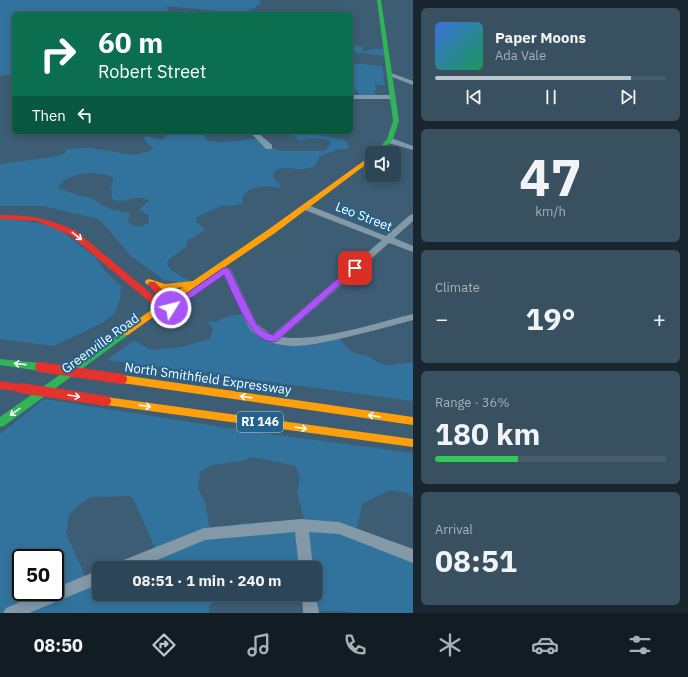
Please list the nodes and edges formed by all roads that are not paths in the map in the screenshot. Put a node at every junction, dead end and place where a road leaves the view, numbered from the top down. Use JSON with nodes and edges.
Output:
{"nodes":[{"id":1,"x":379,"y":0,"type":"edge"},
{"id":2,"x":389,"y":74,"type":"junction"},
{"id":3,"x":413,"y":83,"type":"edge"},
{"id":4,"x":353,"y":97,"type":"edge"},
{"id":5,"x":393,"y":97,"type":"junction"},
{"id":6,"x":255,"y":134,"type":"edge"},
{"id":7,"x":391,"y":141,"type":"junction"},
{"id":8,"x":385,"y":146,"type":"edge"},
{"id":9,"x":269,"y":147,"type":"dead end"},
{"id":10,"x":413,"y":148,"type":"edge"},
{"id":11,"x":365,"y":162,"type":"edge"},
{"id":12,"x":305,"y":207,"type":"junction"},
{"id":13,"x":0,"y":211,"type":"edge"},
{"id":14,"x":0,"y":217,"type":"edge"},
{"id":15,"x":413,"y":217,"type":"edge"},
{"id":16,"x":85,"y":231,"type":"dead end"},
{"id":17,"x":272,"y":231,"type":"junction"},
{"id":18,"x":388,"y":239,"type":"junction"},
{"id":19,"x":413,"y":249,"type":"edge"},
{"id":20,"x":226,"y":270,"type":"junction"},
{"id":21,"x":142,"y":277,"type":"dead end"},
{"id":22,"x":195,"y":283,"type":"junction"},
{"id":23,"x":152,"y":284,"type":"junction"},
{"id":24,"x":150,"y":297,"type":"junction"},
{"id":25,"x":170,"y":305,"type":"junction"},
{"id":26,"x":161,"y":307,"type":"junction"},
{"id":27,"x":149,"y":316,"type":"junction"},
{"id":28,"x":413,"y":317,"type":"edge"},
{"id":29,"x":274,"y":339,"type":"junction"},
{"id":30,"x":0,"y":362,"type":"edge"},
{"id":31,"x":0,"y":385,"type":"edge"},
{"id":32,"x":413,"y":421,"type":"edge"},
{"id":33,"x":0,"y":423,"type":"edge"},
{"id":34,"x":0,"y":432,"type":"edge"},
{"id":35,"x":413,"y":443,"type":"edge"},
{"id":36,"x":301,"y":525,"type":"junction"},
{"id":37,"x":413,"y":556,"type":"edge"},
{"id":38,"x":138,"y":561,"type":"edge"},
{"id":39,"x":305,"y":561,"type":"edge"},
{"id":40,"x":92,"y":580,"type":"edge"},
{"id":41,"x":310,"y":601,"type":"edge"},
{"id":42,"x":11,"y":613,"type":"edge"},
{"id":43,"x":311,"y":613,"type":"edge"}],
"edges":[{"from":1,"to":2,"type":"main road"},
{"from":2,"to":3,"type":"street"},
{"from":2,"to":5,"type":"main road"},
{"from":4,"to":5,"type":"street"},
{"from":5,"to":7,"type":"main road"},
{"from":6,"to":9,"type":"street"},
{"from":7,"to":8,"type":"main road"},
{"from":7,"to":10,"type":"street"},
{"from":11,"to":12,"type":"main road","name":"Greenville Road"},
{"from":12,"to":17,"type":"main road","name":"Greenville Road"},
{"from":12,"to":18,"type":"street","name":"Leo Street"},
{"from":13,"to":16,"type":"main road"},
{"from":14,"to":24,"type":"main road","one_way":true},
{"from":15,"to":18,"type":"street"},
{"from":17,"to":20,"type":"main road","name":"Greenville Road"},
{"from":17,"to":22,"type":"main road","name":"Greenville Road"},
{"from":18,"to":19,"type":"street","name":"Leo Street"},
{"from":18,"to":29,"type":"street"},
{"from":20,"to":25,"type":"main road","name":"Greenville Road"},
{"from":20,"to":29,"type":"street"},
{"from":21,"to":23,"type":"main road"},
{"from":22,"to":23,"type":"main road"},
{"from":22,"to":25,"type":"main road","name":"Greenville Road"},
{"from":23,"to":25,"type":"main road"},
{"from":24,"to":26,"type":"main road"},
{"from":24,"to":27,"type":"main road"},
{"from":25,"to":26,"type":"main road","name":"Greenville Road"},
{"from":25,"to":34,"type":"main road","name":"Greenville Road"},
{"from":26,"to":27,"type":"main road","name":"Greenville Road"},
{"from":27,"to":33,"type":"main road","name":"Greenville Road","one_way":true},
{"from":28,"to":29,"type":"street"},
{"from":32,"to":30,"type":"main road","name":"North Smithfield Expressway","number":"RI 146","one_way":true,"bridge":true},
{"from":31,"to":35,"type":"main road","number":"RI 146","one_way":true,"bridge":true},
{"from":36,"to":37,"type":"street"},
{"from":36,"to":38,"type":"street"},
{"from":36,"to":39,"type":"street"},
{"from":40,"to":42,"type":"street"},
{"from":41,"to":43,"type":"street"}]}
